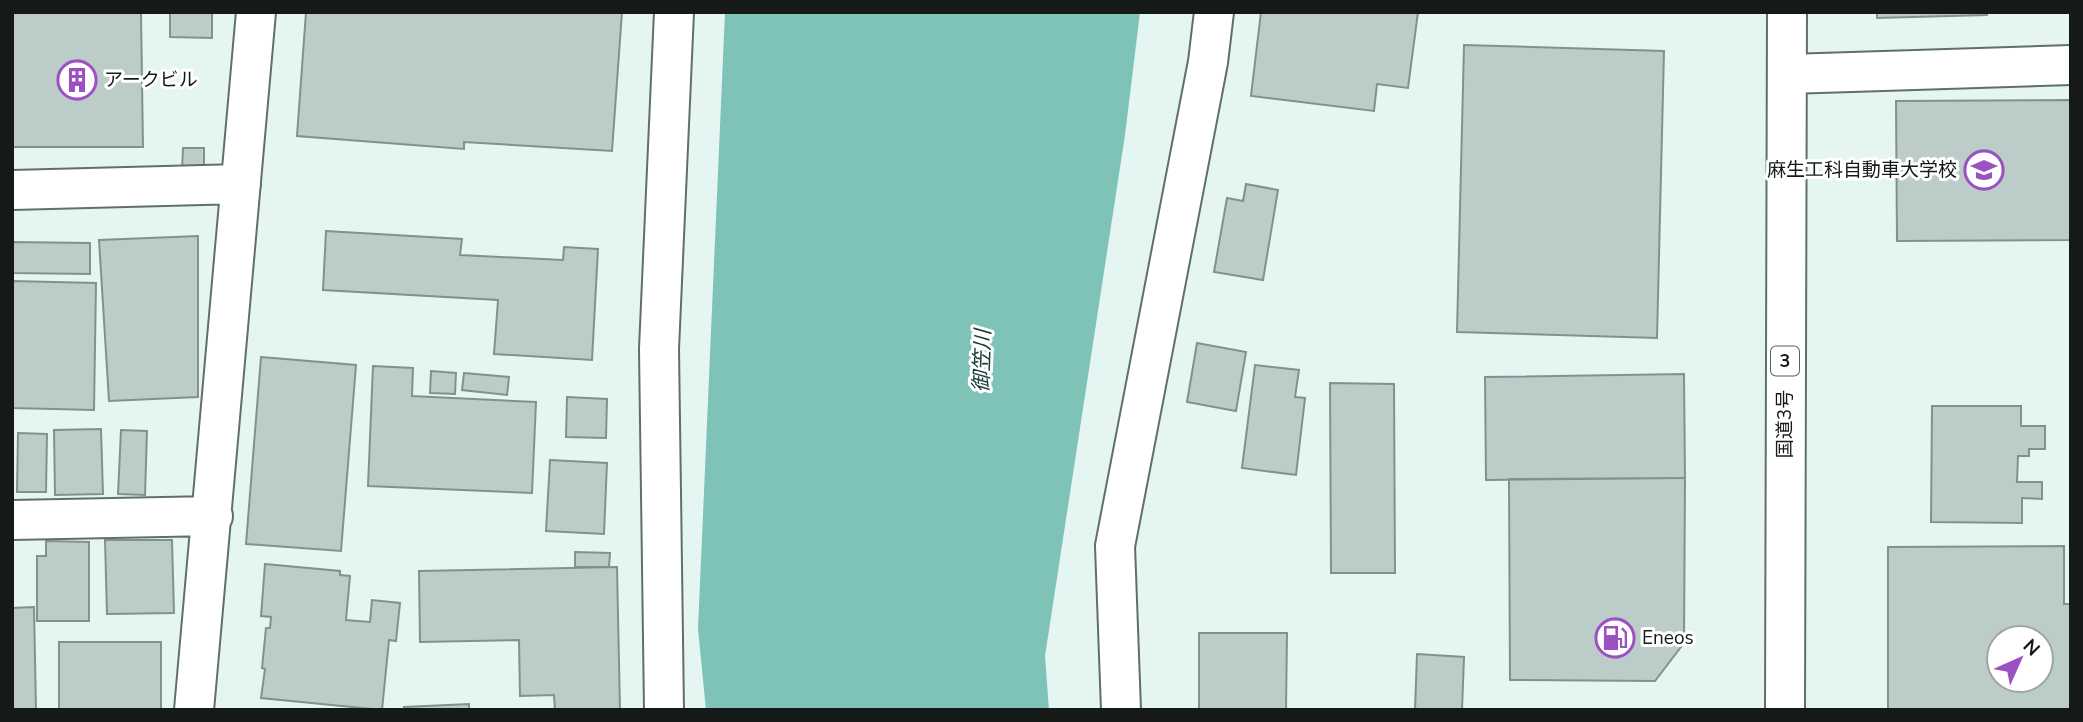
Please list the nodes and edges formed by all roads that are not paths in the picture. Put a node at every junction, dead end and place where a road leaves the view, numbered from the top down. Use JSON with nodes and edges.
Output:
{"nodes":[{"id":1,"x":256,"y":12,"type":"edge"},
{"id":2,"x":674,"y":12,"type":"edge"},
{"id":3,"x":1214,"y":12,"type":"edge"},
{"id":4,"x":1787,"y":12,"type":"edge"},
{"id":5,"x":2071,"y":65,"type":"edge"},
{"id":6,"x":1788,"y":74,"type":"junction"},
{"id":7,"x":241,"y":184,"type":"junction"},
{"id":8,"x":12,"y":190,"type":"edge"},
{"id":9,"x":213,"y":516,"type":"junction"},
{"id":10,"x":12,"y":520,"type":"edge"},
{"id":11,"x":194,"y":710,"type":"edge"},
{"id":12,"x":664,"y":710,"type":"edge"},
{"id":13,"x":1121,"y":710,"type":"edge"},
{"id":14,"x":1785,"y":710,"type":"edge"}],
"edges":[{"from":1,"to":7,"type":"main road"},
{"from":2,"to":12,"type":"main road"},
{"from":3,"to":13,"type":"main road"},
{"from":4,"to":6,"type":"main road","name":"国道3号","number":"3"},
{"from":5,"to":6,"type":"main road"},
{"from":6,"to":14,"type":"main road","name":"国道3号","number":"3"},
{"from":7,"to":8,"type":"main road"},
{"from":7,"to":9,"type":"main road"},
{"from":9,"to":10,"type":"main road"},
{"from":9,"to":11,"type":"main road"}]}
